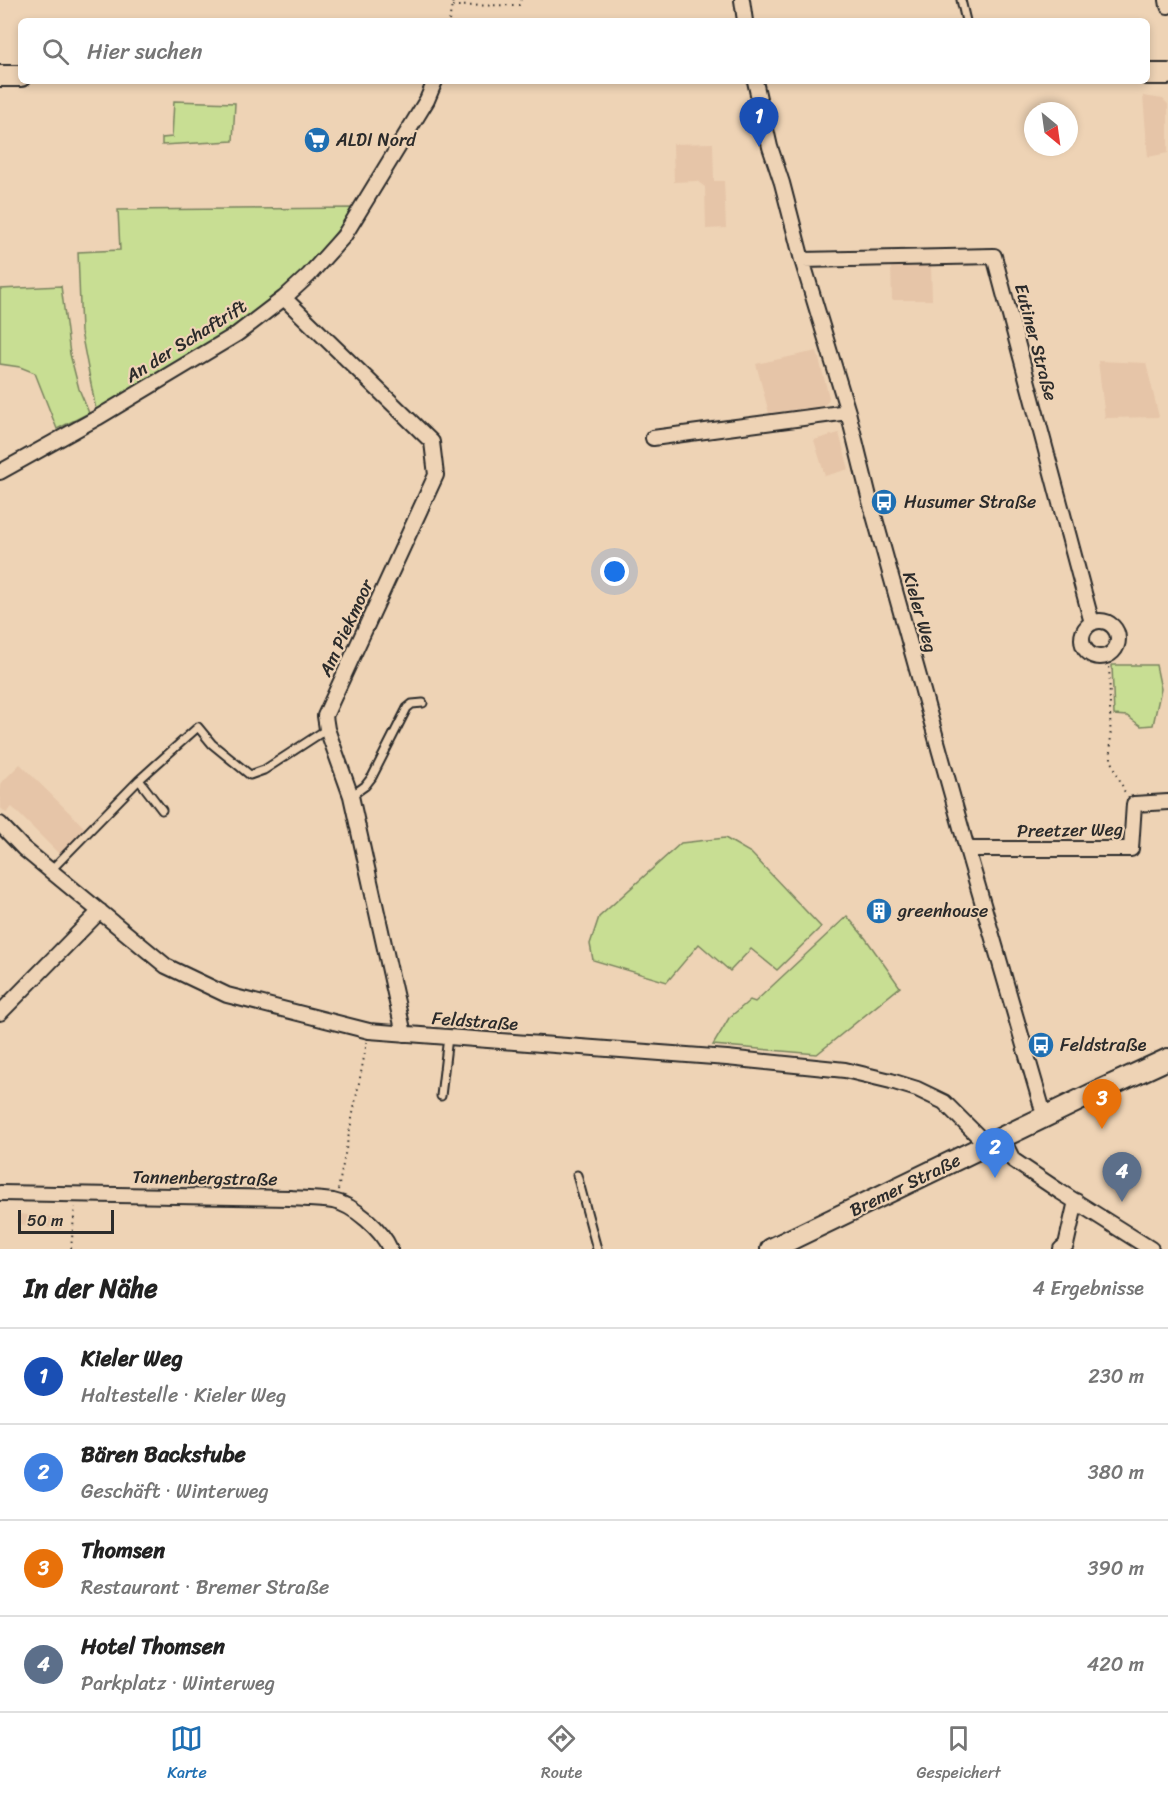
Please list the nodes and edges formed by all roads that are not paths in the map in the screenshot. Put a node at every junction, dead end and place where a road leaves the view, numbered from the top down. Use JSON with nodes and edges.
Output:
{"nodes":[{"id":1,"x":742,"y":0,"type":"edge"},
{"id":2,"x":961,"y":0,"type":"edge"},
{"id":3,"x":1167,"y":0,"type":"edge"},
{"id":4,"x":1168,"y":6,"type":"edge"},
{"id":5,"x":745,"y":18,"type":"edge"},
{"id":6,"x":965,"y":18,"type":"edge"},
{"id":7,"x":1150,"y":74,"type":"edge"},
{"id":8,"x":1168,"y":74,"type":"edge"},
{"id":9,"x":0,"y":76,"type":"edge"},
{"id":10,"x":18,"y":76,"type":"edge"},
{"id":11,"x":434,"y":84,"type":"edge"},
{"id":12,"x":756,"y":84,"type":"edge"},
{"id":13,"x":802,"y":260,"type":"junction"},
{"id":14,"x":284,"y":298,"type":"junction"},
{"id":15,"x":848,"y":412,"type":"junction"},
{"id":16,"x":653,"y":438,"type":"dead end"},
{"id":17,"x":0,"y":472,"type":"edge"},
{"id":18,"x":1092,"y":623,"type":"junction"},
{"id":19,"x":423,"y":703,"type":"dead end"},
{"id":20,"x":327,"y":729,"type":"junction"},
{"id":21,"x":139,"y":780,"type":"junction"},
{"id":22,"x":351,"y":796,"type":"junction"},
{"id":23,"x":1168,"y":802,"type":"edge"},
{"id":24,"x":162,"y":810,"type":"dead end"},
{"id":25,"x":0,"y":824,"type":"edge"},
{"id":26,"x":967,"y":849,"type":"junction"},
{"id":27,"x":51,"y":870,"type":"junction"},
{"id":28,"x":100,"y":911,"type":"junction"},
{"id":29,"x":0,"y":1013,"type":"edge"},
{"id":30,"x":404,"y":1034,"type":"junction"},
{"id":31,"x":448,"y":1037,"type":"junction"},
{"id":32,"x":1168,"y":1059,"type":"edge"},
{"id":33,"x":441,"y":1096,"type":"dead end"},
{"id":34,"x":1045,"y":1118,"type":"junction"},
{"id":35,"x":995,"y":1141,"type":"junction"},
{"id":36,"x":577,"y":1175,"type":"dead end"},
{"id":37,"x":0,"y":1193,"type":"edge"},
{"id":38,"x":1076,"y":1201,"type":"junction"},
{"id":39,"x":1064,"y":1248,"type":"edge"},
{"id":40,"x":390,"y":1249,"type":"edge"},
{"id":41,"x":597,"y":1249,"type":"edge"},
{"id":42,"x":771,"y":1249,"type":"edge"},
{"id":43,"x":1151,"y":1249,"type":"edge"}],
"edges":[{"from":1,"to":5,"type":"street"},
{"from":2,"to":6,"type":"lane"},
{"from":3,"to":4,"type":"street"},
{"from":7,"to":8,"type":"main road"},
{"from":9,"to":10,"type":"main road"},
{"from":11,"to":14,"type":"street","name":"An der Schaftrift"},
{"from":12,"to":13,"type":"street","name":"Kieler Weg"},
{"from":13,"to":15,"type":"street","name":"Kieler Weg"},
{"from":13,"to":18,"type":"street","name":"Eutiner Straße"},
{"from":14,"to":17,"type":"street","name":"An der Schaftrift"},
{"from":14,"to":20,"type":"street","name":"Am Piekmoor"},
{"from":15,"to":16,"type":"street"},
{"from":15,"to":26,"type":"street","name":"Kieler Weg"},
{"from":18,"to":18,"type":"street","name":"Eutiner Straße"},
{"from":19,"to":22,"type":"lane"},
{"from":20,"to":21,"type":"lane"},
{"from":20,"to":22,"type":"street","name":"Am Piekmoor"},
{"from":21,"to":24,"type":"lane"},
{"from":21,"to":27,"type":"lane"},
{"from":22,"to":30,"type":"street","name":"Am Piekmoor"},
{"from":23,"to":26,"type":"street","name":"Preetzer Weg"},
{"from":25,"to":27,"type":"street","name":"Feldstraße"},
{"from":26,"to":34,"type":"street","name":"Kieler Weg"},
{"from":27,"to":28,"type":"street","name":"Feldstraße"},
{"from":28,"to":29,"type":"street"},
{"from":28,"to":30,"type":"street","name":"Feldstraße"},
{"from":30,"to":31,"type":"street","name":"Feldstraße"},
{"from":31,"to":33,"type":"lane"},
{"from":31,"to":35,"type":"street","name":"Feldstraße"},
{"from":32,"to":34,"type":"main road","name":"Bremer Straße"},
{"from":34,"to":35,"type":"main road","name":"Bremer Straße"},
{"from":35,"to":38,"type":"street","name":"Feldstraße"},
{"from":35,"to":42,"type":"main road","name":"Bremer Straße"},
{"from":36,"to":41,"type":"lane"},
{"from":37,"to":40,"type":"street","name":"Tannenbergstraße"},
{"from":38,"to":39,"type":"street"},
{"from":38,"to":43,"type":"street","name":"Feldstraße"}]}
